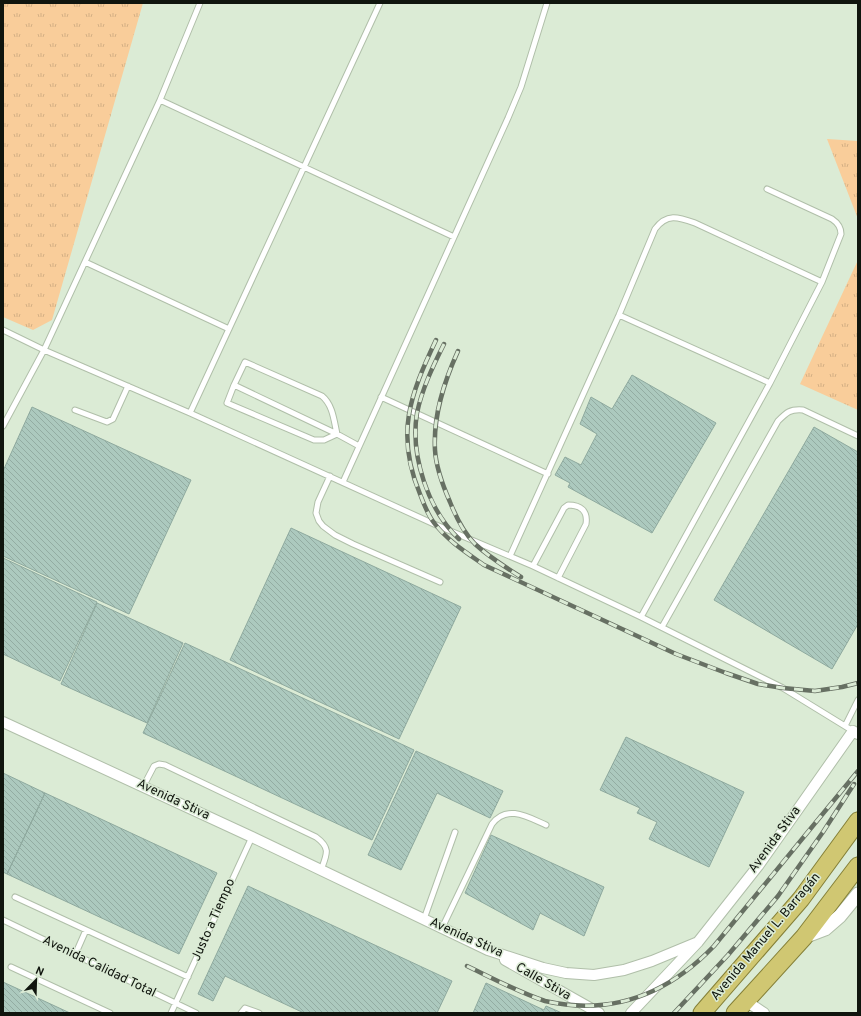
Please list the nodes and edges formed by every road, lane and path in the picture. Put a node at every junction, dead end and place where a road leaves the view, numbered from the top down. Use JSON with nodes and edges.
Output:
{"nodes":[{"id":1,"x":200,"y":3,"type":"edge"},
{"id":2,"x":380,"y":3,"type":"edge"},
{"id":3,"x":547,"y":3,"type":"edge"},
{"id":4,"x":160,"y":100,"type":"junction"},
{"id":5,"x":304,"y":167,"type":"junction"},
{"id":6,"x":767,"y":189,"type":"dead end"},
{"id":7,"x":454,"y":236,"type":"junction"},
{"id":8,"x":85,"y":262,"type":"junction"},
{"id":9,"x":822,"y":282,"type":"junction"},
{"id":10,"x":619,"y":315,"type":"junction"},
{"id":11,"x":229,"y":329,"type":"junction"},
{"id":12,"x":3,"y":330,"type":"edge"},
{"id":13,"x":44,"y":350,"type":"junction"},
{"id":14,"x":770,"y":383,"type":"junction"},
{"id":15,"x":234,"y":385,"type":"junction"},
{"id":16,"x":128,"y":386,"type":"junction"},
{"id":17,"x":381,"y":396,"type":"junction"},
{"id":18,"x":75,"y":410,"type":"dead end"},
{"id":19,"x":190,"y":413,"type":"junction"},
{"id":20,"x":3,"y":426,"type":"edge"},
{"id":21,"x":337,"y":434,"type":"junction"},
{"id":22,"x":858,"y":436,"type":"edge"},
{"id":23,"x":359,"y":446,"type":"junction"},
{"id":24,"x":548,"y":474,"type":"junction"},
{"id":25,"x":330,"y":476,"type":"junction"},
{"id":26,"x":343,"y":482,"type":"junction"},
{"id":27,"x":510,"y":556,"type":"junction"},
{"id":28,"x":533,"y":566,"type":"junction"},
{"id":29,"x":558,"y":578,"type":"junction"},
{"id":30,"x":440,"y":582,"type":"dead end"},
{"id":31,"x":641,"y":617,"type":"junction"},
{"id":32,"x":662,"y":627,"type":"junction"},
{"id":33,"x":858,"y":700,"type":"edge"},
{"id":34,"x":3,"y":722,"type":"edge"},
{"id":35,"x":852,"y":730,"type":"edge"},
{"id":36,"x":143,"y":787,"type":"junction"},
{"id":37,"x":858,"y":822,"type":"edge"},
{"id":38,"x":546,"y":825,"type":"dead end"},
{"id":39,"x":455,"y":832,"type":"dead end"},
{"id":40,"x":252,"y":837,"type":"junction"},
{"id":41,"x":858,"y":866,"type":"edge"},
{"id":42,"x":321,"y":870,"type":"junction"},
{"id":43,"x":858,"y":894,"type":"edge"},
{"id":44,"x":15,"y":897,"type":"dead end"},
{"id":45,"x":424,"y":919,"type":"junction"},
{"id":46,"x":3,"y":920,"type":"edge"},
{"id":47,"x":442,"y":928,"type":"junction"},
{"id":48,"x":86,"y":930,"type":"junction"},
{"id":49,"x":804,"y":936,"type":"junction"},
{"id":50,"x":698,"y":942,"type":"junction"},
{"id":51,"x":488,"y":950,"type":"junction"},
{"id":52,"x":75,"y":955,"type":"junction"},
{"id":53,"x":11,"y":967,"type":"dead end"},
{"id":54,"x":188,"y":977,"type":"junction"},
{"id":55,"x":176,"y":1004,"type":"junction"},
{"id":56,"x":740,"y":1007,"type":"edge"},
{"id":57,"x":110,"y":1013,"type":"edge"},
{"id":58,"x":171,"y":1013,"type":"edge"},
{"id":59,"x":196,"y":1013,"type":"edge"},
{"id":60,"x":242,"y":1013,"type":"edge"},
{"id":61,"x":259,"y":1013,"type":"edge"},
{"id":62,"x":599,"y":1013,"type":"edge"},
{"id":63,"x":631,"y":1013,"type":"edge"},
{"id":64,"x":702,"y":1013,"type":"edge"},
{"id":65,"x":764,"y":1013,"type":"edge"}],
"edges":[{"from":1,"to":4,"type":"lane"},
{"from":2,"to":5,"type":"lane"},
{"from":3,"to":7,"type":"lane"},
{"from":4,"to":5,"type":"lane"},
{"from":4,"to":8,"type":"lane"},
{"from":5,"to":7,"type":"lane"},
{"from":5,"to":11,"type":"lane"},
{"from":6,"to":9,"type":"lane"},
{"from":7,"to":17,"type":"lane"},
{"from":8,"to":11,"type":"lane"},
{"from":8,"to":13,"type":"lane"},
{"from":9,"to":10,"type":"lane"},
{"from":9,"to":14,"type":"lane"},
{"from":10,"to":14,"type":"lane"},
{"from":10,"to":24,"type":"lane"},
{"from":11,"to":19,"type":"lane"},
{"from":12,"to":13,"type":"lane"},
{"from":13,"to":16,"type":"lane"},
{"from":13,"to":20,"type":"lane"},
{"from":14,"to":31,"type":"lane"},
{"from":15,"to":21,"type":"lane"},
{"from":15,"to":21,"type":"lane"},
{"from":15,"to":21,"type":"lane"},
{"from":16,"to":18,"type":"lane"},
{"from":16,"to":19,"type":"lane"},
{"from":17,"to":23,"type":"lane"},
{"from":17,"to":24,"type":"lane"},
{"from":19,"to":25,"type":"lane"},
{"from":21,"to":23,"type":"lane"},
{"from":22,"to":32,"type":"lane"},
{"from":23,"to":26,"type":"lane"},
{"from":24,"to":27,"type":"lane"},
{"from":25,"to":26,"type":"lane"},
{"from":25,"to":30,"type":"lane"},
{"from":26,"to":27,"type":"lane"},
{"from":27,"to":28,"type":"lane"},
{"from":28,"to":29,"type":"lane"},
{"from":28,"to":29,"type":"lane"},
{"from":29,"to":31,"type":"lane"},
{"from":31,"to":32,"type":"lane"},
{"from":32,"to":35,"type":"lane"},
{"from":33,"to":35,"type":"lane"},
{"from":34,"to":36,"type":"street","name":"Avenida Stiva"},
{"from":35,"to":50,"type":"street","name":"Avenida Stiva"},
{"from":36,"to":40,"type":"street","name":"Avenida Stiva"},
{"from":36,"to":42,"type":"lane"},
{"from":37,"to":64,"type":"highway","name":"Avenida Manuel L. Barragán"},
{"from":38,"to":47,"type":"lane"},
{"from":39,"to":45,"type":"lane"},
{"from":40,"to":42,"type":"street","name":"Avenida Stiva"},
{"from":40,"to":54,"type":"lane","name":"Justo a Tiempo"},
{"from":41,"to":49,"type":"highway","name":"Avenida Manuel L. Barragán"},
{"from":42,"to":45,"type":"street","name":"Avenida Stiva"},
{"from":43,"to":49,"type":"street"},
{"from":44,"to":48,"type":"lane"},
{"from":45,"to":47,"type":"street","name":"Avenida Stiva"},
{"from":46,"to":52,"type":"lane","name":"Avenida Calidad Total"},
{"from":47,"to":51,"type":"street","name":"Avenida Stiva"},
{"from":48,"to":52,"type":"lane"},
{"from":48,"to":54,"type":"lane"},
{"from":49,"to":56,"type":"highway","name":"Avenida Manuel L. Barragán"},
{"from":50,"to":51,"type":"street","name":"Avenida Stiva"},
{"from":50,"to":63,"type":"street"},
{"from":51,"to":62,"type":"street","name":"Calle Stiva"},
{"from":52,"to":55,"type":"lane","name":"Avenida Calidad Total"},
{"from":53,"to":57,"type":"lane"},
{"from":54,"to":55,"type":"lane","name":"Justo a Tiempo"},
{"from":55,"to":58,"type":"lane","name":"Justo a Tiempo"},
{"from":55,"to":59,"type":"lane","name":"Avenida Calidad Total"},
{"from":56,"to":65,"type":"street"},
{"from":60,"to":61,"type":"lane"}]}
